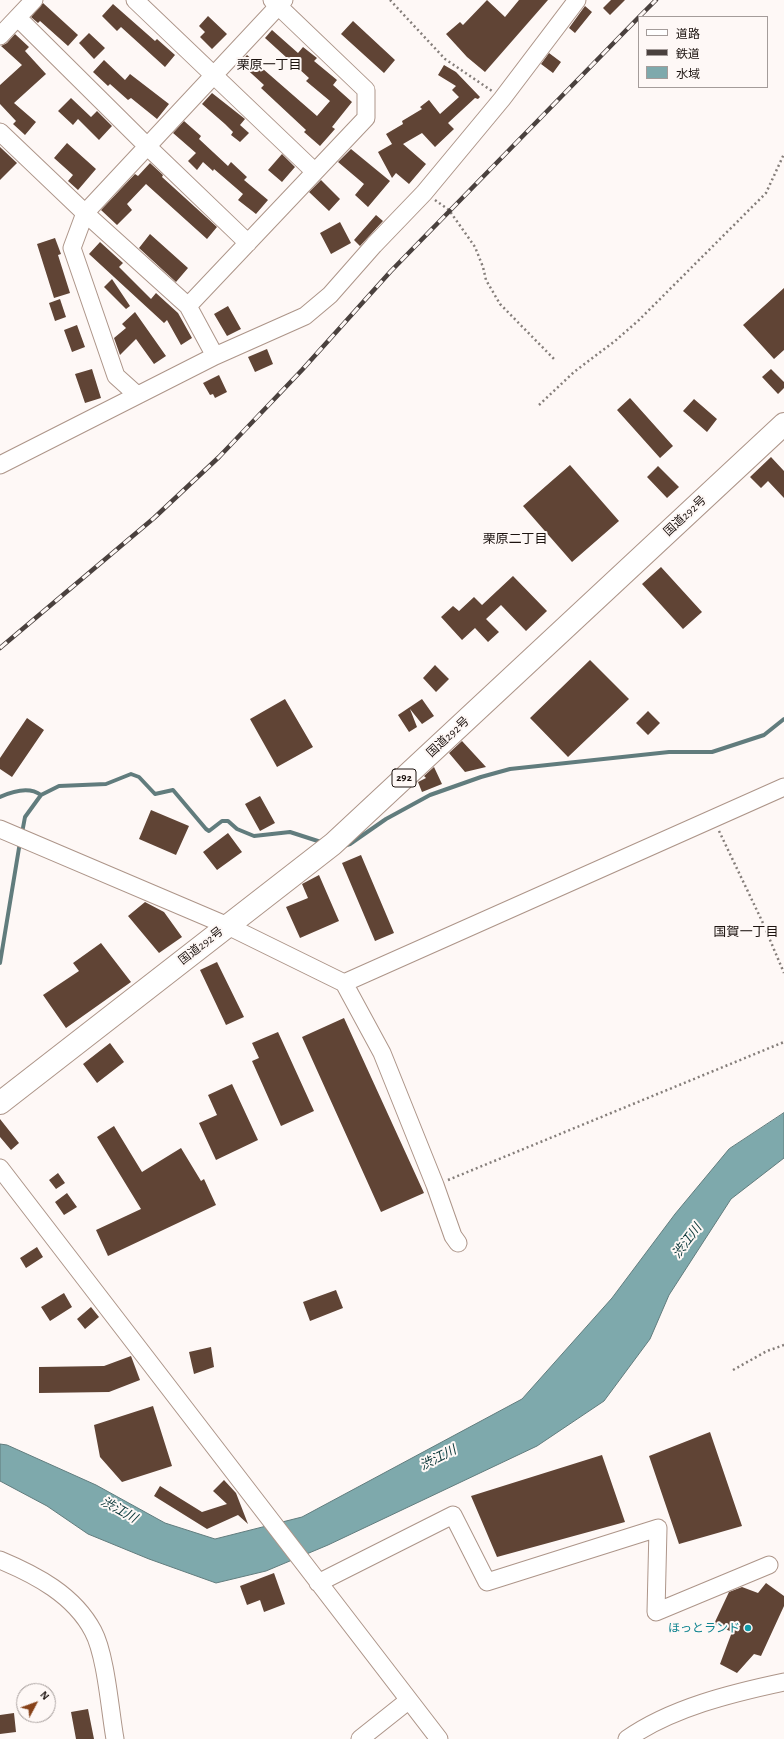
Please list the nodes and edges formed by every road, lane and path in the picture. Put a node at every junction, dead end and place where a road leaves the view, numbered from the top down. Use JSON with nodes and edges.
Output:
{"nodes":[{"id":1,"x":34,"y":0,"type":"edge"},
{"id":2,"x":135,"y":0,"type":"edge"},
{"id":3,"x":390,"y":0,"type":"edge"},
{"id":4,"x":577,"y":0,"type":"edge"},
{"id":5,"x":278,"y":2,"type":"edge"},
{"id":6,"x":18,"y":18,"type":"junction"},
{"id":7,"x":0,"y":36,"type":"edge"},
{"id":8,"x":212,"y":75,"type":"junction"},
{"id":9,"x":502,"y":99,"type":"junction"},
{"id":10,"x":0,"y":132,"type":"edge"},
{"id":11,"x":147,"y":146,"type":"junction"},
{"id":12,"x":784,"y":154,"type":"edge"},
{"id":13,"x":314,"y":171,"type":"junction"},
{"id":14,"x":424,"y":193,"type":"junction"},
{"id":15,"x":85,"y":213,"type":"junction"},
{"id":16,"x":248,"y":242,"type":"junction"},
{"id":17,"x":188,"y":306,"type":"junction"},
{"id":18,"x":215,"y":356,"type":"junction"},
{"id":19,"x":555,"y":360,"type":"dead end"},
{"id":20,"x":136,"y":394,"type":"junction"},
{"id":21,"x":539,"y":405,"type":"dead end"},
{"id":22,"x":784,"y":424,"type":"edge"},
{"id":23,"x":0,"y":465,"type":"edge"},
{"id":24,"x":784,"y":787,"type":"edge"},
{"id":25,"x":712,"y":818,"type":"junction"},
{"id":26,"x":0,"y":829,"type":"edge"},
{"id":27,"x":228,"y":926,"type":"junction"},
{"id":28,"x":784,"y":973,"type":"edge"},
{"id":29,"x":344,"y":983,"type":"junction"},
{"id":30,"x":784,"y":1042,"type":"edge"},
{"id":31,"x":0,"y":1103,"type":"edge"},
{"id":32,"x":0,"y":1168,"type":"edge"},
{"id":33,"x":435,"y":1185,"type":"junction"},
{"id":34,"x":458,"y":1243,"type":"dead end"},
{"id":35,"x":784,"y":1345,"type":"edge"},
{"id":36,"x":733,"y":1370,"type":"dead end"},
{"id":37,"x":0,"y":1560,"type":"edge"},
{"id":38,"x":769,"y":1565,"type":"dead end"},
{"id":39,"x":318,"y":1583,"type":"junction"},
{"id":40,"x":784,"y":1682,"type":"edge"},
{"id":41,"x":409,"y":1700,"type":"junction"},
{"id":42,"x":115,"y":1739,"type":"edge"},
{"id":43,"x":360,"y":1739,"type":"edge"},
{"id":44,"x":439,"y":1739,"type":"edge"},
{"id":45,"x":627,"y":1739,"type":"edge"}],
"edges":[{"from":1,"to":6,"type":"street"},
{"from":2,"to":8,"type":"street"},
{"from":3,"to":9,"type":"path"},
{"from":4,"to":9,"type":"street"},
{"from":5,"to":8,"type":"street"},
{"from":5,"to":13,"type":"street"},
{"from":6,"to":7,"type":"street"},
{"from":6,"to":11,"type":"street"},
{"from":8,"to":11,"type":"street"},
{"from":8,"to":13,"type":"street"},
{"from":9,"to":14,"type":"street"},
{"from":10,"to":15,"type":"street"},
{"from":11,"to":15,"type":"street"},
{"from":11,"to":16,"type":"street"},
{"from":12,"to":21,"type":"path"},
{"from":13,"to":16,"type":"street"},
{"from":14,"to":18,"type":"street"},
{"from":14,"to":19,"type":"path"},
{"from":15,"to":17,"type":"street"},
{"from":15,"to":20,"type":"street"},
{"from":16,"to":17,"type":"street"},
{"from":17,"to":18,"type":"street"},
{"from":18,"to":20,"type":"street"},
{"from":20,"to":23,"type":"street"},
{"from":22,"to":27,"type":"highway","name":"国道292号","number":"292"},
{"from":24,"to":25,"type":"street"},
{"from":25,"to":28,"type":"path"},
{"from":25,"to":29,"type":"street"},
{"from":26,"to":27,"type":"street"},
{"from":27,"to":29,"type":"street"},
{"from":27,"to":31,"type":"highway","name":"国道292号","number":"292"},
{"from":29,"to":33,"type":"street"},
{"from":30,"to":33,"type":"path"},
{"from":32,"to":39,"type":"street"},
{"from":33,"to":34,"type":"street"},
{"from":35,"to":36,"type":"path"},
{"from":37,"to":42,"type":"street"},
{"from":38,"to":39,"type":"street"},
{"from":39,"to":41,"type":"street"},
{"from":40,"to":45,"type":"street"},
{"from":41,"to":43,"type":"street"},
{"from":41,"to":44,"type":"street"}]}
